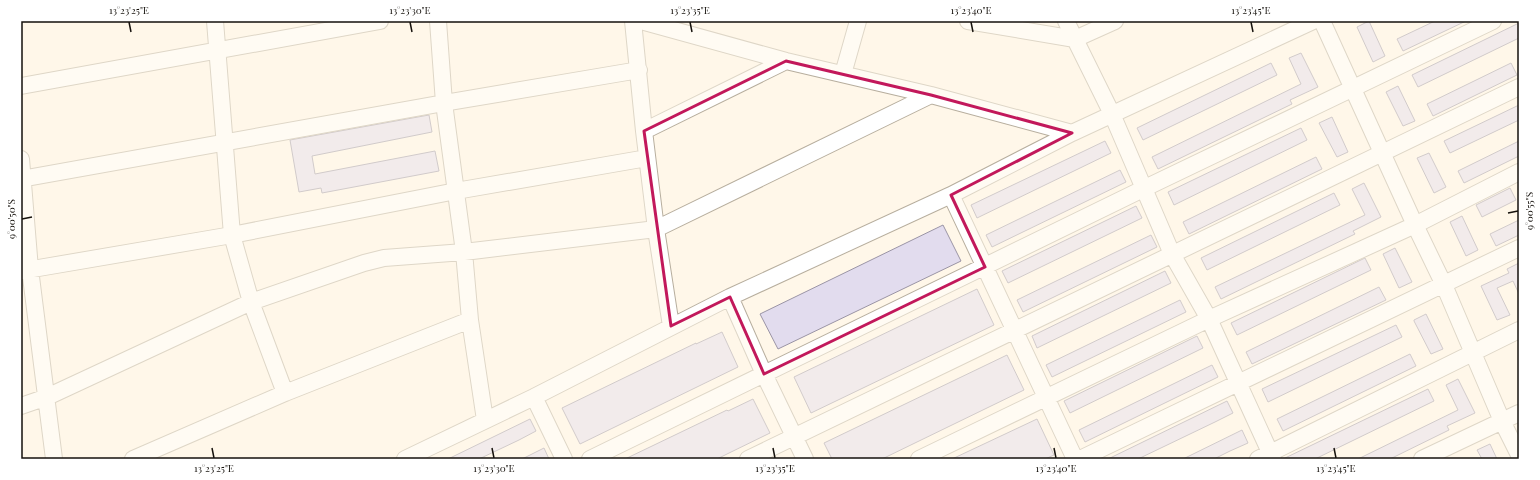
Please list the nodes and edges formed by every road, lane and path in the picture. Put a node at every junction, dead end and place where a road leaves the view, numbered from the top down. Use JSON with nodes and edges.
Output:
{"nodes":[{"id":1,"x":215,"y":21,"type":"edge"},
{"id":2,"x":380,"y":21,"type":"edge"},
{"id":3,"x":438,"y":21,"type":"edge"},
{"id":4,"x":633,"y":21,"type":"edge"},
{"id":5,"x":641,"y":21,"type":"edge"},
{"id":6,"x":858,"y":21,"type":"edge"},
{"id":7,"x":968,"y":21,"type":"edge"},
{"id":8,"x":1066,"y":21,"type":"edge"},
{"id":9,"x":1115,"y":21,"type":"edge"},
{"id":10,"x":1313,"y":21,"type":"edge"},
{"id":11,"x":1322,"y":21,"type":"edge"},
{"id":12,"x":1493,"y":21,"type":"edge"},
{"id":13,"x":1075,"y":39,"type":"junction"},
{"id":14,"x":217,"y":50,"type":"junction"},
{"id":15,"x":786,"y":61,"type":"junction"},
{"id":16,"x":639,"y":70,"type":"junction"},
{"id":17,"x":843,"y":74,"type":"junction"},
{"id":18,"x":21,"y":86,"type":"edge"},
{"id":19,"x":1519,"y":87,"type":"edge"},
{"id":20,"x":1354,"y":89,"type":"junction"},
{"id":21,"x":931,"y":95,"type":"junction"},
{"id":22,"x":444,"y":103,"type":"junction"},
{"id":23,"x":1112,"y":114,"type":"junction"},
{"id":24,"x":644,"y":131,"type":"junction"},
{"id":25,"x":1072,"y":133,"type":"junction"},
{"id":26,"x":224,"y":143,"type":"junction"},
{"id":27,"x":1382,"y":153,"type":"junction"},
{"id":28,"x":647,"y":158,"type":"junction"},
{"id":29,"x":21,"y":159,"type":"edge"},
{"id":30,"x":1519,"y":172,"type":"edge"},
{"id":31,"x":22,"y":179,"type":"edge"},
{"id":32,"x":1145,"y":188,"type":"junction"},
{"id":33,"x":456,"y":191,"type":"junction"},
{"id":34,"x":952,"y":195,"type":"junction"},
{"id":35,"x":1415,"y":225,"type":"junction"},
{"id":36,"x":656,"y":229,"type":"junction"},
{"id":37,"x":232,"y":235,"type":"junction"},
{"id":38,"x":1519,"y":248,"type":"edge"},
{"id":39,"x":464,"y":252,"type":"junction"},
{"id":40,"x":1172,"y":254,"type":"junction"},
{"id":41,"x":985,"y":267,"type":"junction"},
{"id":42,"x":26,"y":270,"type":"edge"},
{"id":43,"x":1444,"y":285,"type":"junction"},
{"id":44,"x":730,"y":297,"type":"junction"},
{"id":45,"x":251,"y":302,"type":"junction"},
{"id":46,"x":470,"y":320,"type":"junction"},
{"id":47,"x":1209,"y":320,"type":"junction"},
{"id":48,"x":671,"y":326,"type":"junction"},
{"id":49,"x":1014,"y":330,"type":"junction"},
{"id":50,"x":1519,"y":330,"type":"edge"},
{"id":51,"x":1472,"y":353,"type":"junction"},
{"id":52,"x":764,"y":374,"type":"junction"},
{"id":53,"x":1238,"y":384,"type":"junction"},
{"id":54,"x":285,"y":393,"type":"junction"},
{"id":55,"x":47,"y":397,"type":"junction"},
{"id":56,"x":534,"y":397,"type":"junction"},
{"id":57,"x":1046,"y":398,"type":"junction"},
{"id":58,"x":21,"y":406,"type":"edge"},
{"id":59,"x":1519,"y":413,"type":"edge"},
{"id":60,"x":485,"y":420,"type":"junction"},
{"id":61,"x":1502,"y":421,"type":"junction"},
{"id":62,"x":794,"y":437,"type":"junction"},
{"id":63,"x":1519,"y":455,"type":"edge"},
{"id":64,"x":1267,"y":457,"type":"edge"},
{"id":65,"x":54,"y":459,"type":"edge"},
{"id":66,"x":132,"y":459,"type":"edge"},
{"id":67,"x":405,"y":459,"type":"edge"},
{"id":68,"x":564,"y":459,"type":"edge"},
{"id":69,"x":590,"y":459,"type":"edge"},
{"id":70,"x":748,"y":459,"type":"edge"},
{"id":71,"x":805,"y":459,"type":"edge"},
{"id":72,"x":919,"y":459,"type":"edge"},
{"id":73,"x":1075,"y":459,"type":"edge"},
{"id":74,"x":1080,"y":459,"type":"edge"},
{"id":75,"x":1422,"y":459,"type":"edge"}],
"edges":[{"from":1,"to":14,"type":"street"},
{"from":2,"to":14,"type":"street"},
{"from":3,"to":22,"type":"street"},
{"from":4,"to":16,"type":"street"},
{"from":5,"to":15,"type":"street"},
{"from":6,"to":17,"type":"street"},
{"from":7,"to":13,"type":"street"},
{"from":8,"to":13,"type":"street"},
{"from":9,"to":13,"type":"street"},
{"from":10,"to":23,"type":"street"},
{"from":11,"to":20,"type":"street"},
{"from":12,"to":20,"type":"street"},
{"from":13,"to":23,"type":"street"},
{"from":14,"to":18,"type":"street"},
{"from":14,"to":26,"type":"street"},
{"from":15,"to":17,"type":"street"},
{"from":15,"to":24,"type":"street"},
{"from":16,"to":22,"type":"street"},
{"from":16,"to":24,"type":"street"},
{"from":17,"to":21,"type":"street"},
{"from":19,"to":27,"type":"street"},
{"from":20,"to":27,"type":"street"},
{"from":20,"to":32,"type":"street"},
{"from":21,"to":25,"type":"street"},
{"from":21,"to":36,"type":"street"},
{"from":22,"to":26,"type":"street"},
{"from":22,"to":33,"type":"street"},
{"from":23,"to":25,"type":"street"},
{"from":23,"to":32,"type":"street"},
{"from":24,"to":28,"type":"street"},
{"from":25,"to":34,"type":"street"},
{"from":26,"to":31,"type":"street"},
{"from":26,"to":37,"type":"street"},
{"from":27,"to":35,"type":"street"},
{"from":27,"to":40,"type":"street"},
{"from":28,"to":33,"type":"street"},
{"from":28,"to":36,"type":"street"},
{"from":29,"to":31,"type":"street"},
{"from":30,"to":35,"type":"street"},
{"from":31,"to":42,"type":"street"},
{"from":32,"to":40,"type":"street"},
{"from":32,"to":41,"type":"street"},
{"from":33,"to":37,"type":"street"},
{"from":33,"to":39,"type":"street"},
{"from":34,"to":41,"type":"street"},
{"from":34,"to":44,"type":"street"},
{"from":35,"to":43,"type":"street"},
{"from":35,"to":47,"type":"street"},
{"from":36,"to":39,"type":"street"},
{"from":36,"to":48,"type":"street"},
{"from":37,"to":42,"type":"street"},
{"from":37,"to":45,"type":"street"},
{"from":38,"to":43,"type":"street"},
{"from":39,"to":45,"type":"street"},
{"from":39,"to":46,"type":"street"},
{"from":40,"to":47,"type":"street"},
{"from":40,"to":49,"type":"street"},
{"from":41,"to":49,"type":"street"},
{"from":41,"to":52,"type":"street"},
{"from":42,"to":55,"type":"street"},
{"from":43,"to":51,"type":"street"},
{"from":43,"to":53,"type":"street"},
{"from":44,"to":48,"type":"street"},
{"from":44,"to":52,"type":"street"},
{"from":45,"to":54,"type":"street"},
{"from":45,"to":55,"type":"street"},
{"from":46,"to":54,"type":"street"},
{"from":46,"to":60,"type":"street"},
{"from":47,"to":53,"type":"street"},
{"from":47,"to":57,"type":"street"},
{"from":48,"to":56,"type":"street"},
{"from":49,"to":57,"type":"street"},
{"from":49,"to":62,"type":"street"},
{"from":50,"to":51,"type":"street"},
{"from":51,"to":61,"type":"street"},
{"from":51,"to":64,"type":"street"},
{"from":52,"to":62,"type":"street"},
{"from":52,"to":69,"type":"street"},
{"from":53,"to":64,"type":"street"},
{"from":53,"to":74,"type":"street"},
{"from":54,"to":66,"type":"street"},
{"from":55,"to":58,"type":"street"},
{"from":55,"to":65,"type":"street"},
{"from":56,"to":60,"type":"street"},
{"from":56,"to":68,"type":"street"},
{"from":57,"to":72,"type":"street"},
{"from":57,"to":73,"type":"street"},
{"from":59,"to":61,"type":"street"},
{"from":60,"to":67,"type":"street"},
{"from":61,"to":63,"type":"street"},
{"from":61,"to":75,"type":"street"},
{"from":62,"to":70,"type":"street"},
{"from":62,"to":71,"type":"street"}]}
